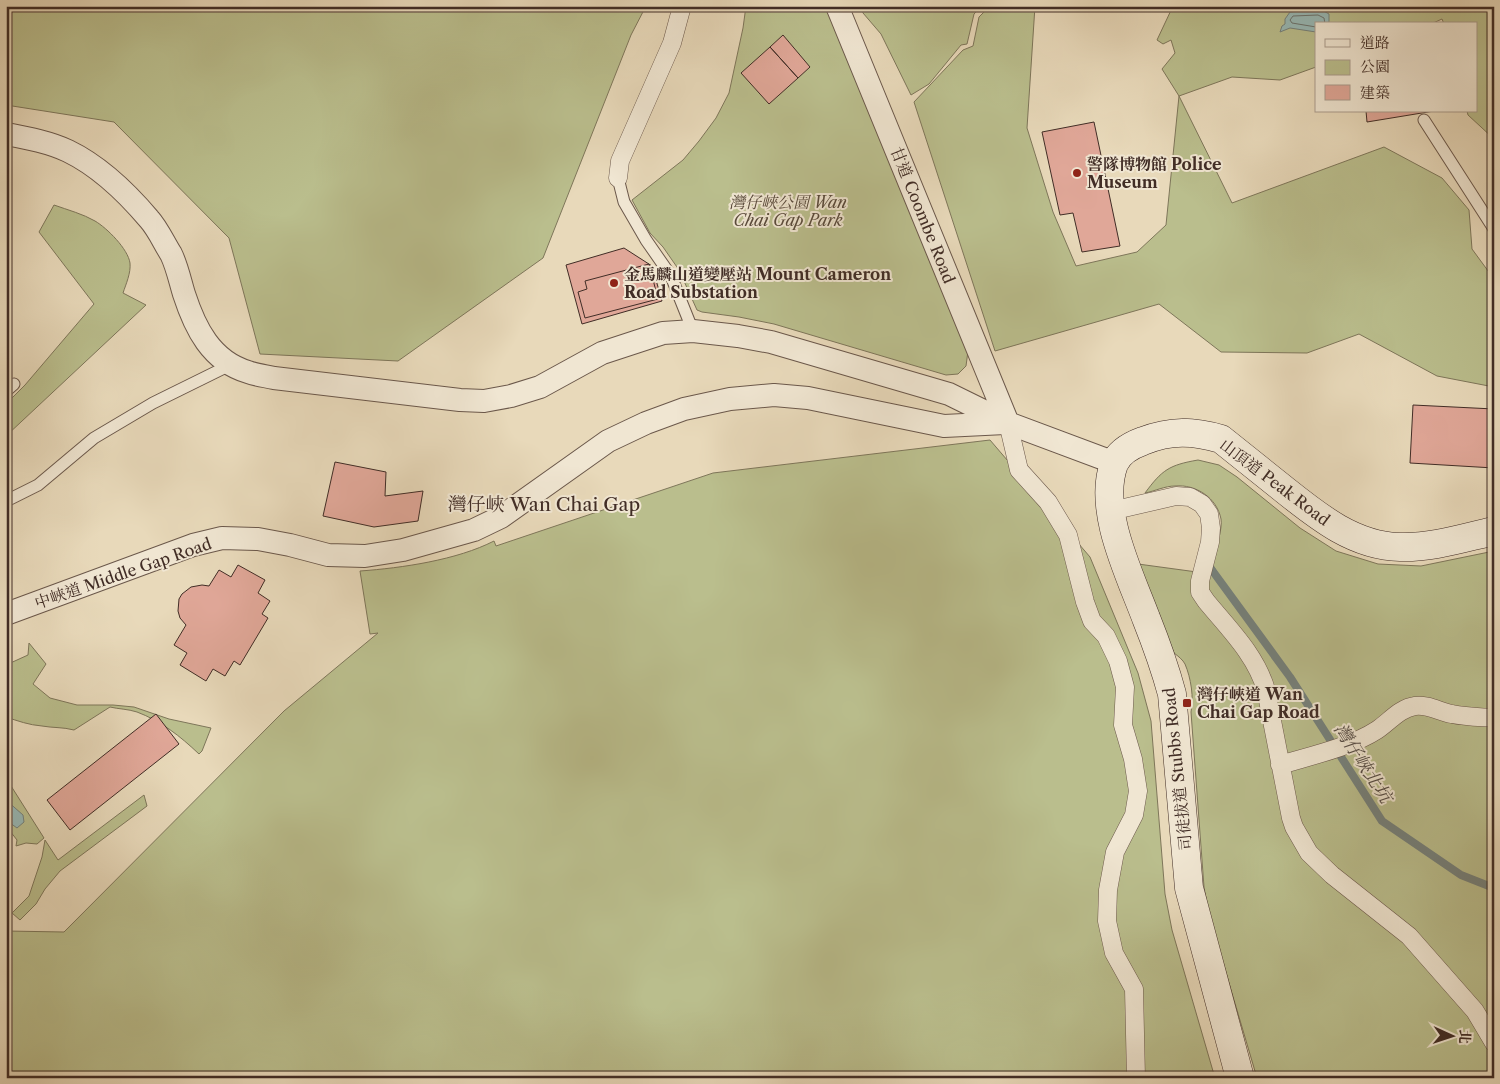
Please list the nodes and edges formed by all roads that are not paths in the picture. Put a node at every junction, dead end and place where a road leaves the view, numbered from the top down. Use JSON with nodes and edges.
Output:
{"nodes":[{"id":1,"x":682,"y":6,"type":"edge"},
{"id":2,"x":837,"y":6,"type":"edge"},
{"id":3,"x":1424,"y":120,"type":"dead end"},
{"id":4,"x":6,"y":134,"type":"edge"},
{"id":5,"x":618,"y":178,"type":"joint"},
{"id":6,"x":1494,"y":229,"type":"edge"},
{"id":7,"x":694,"y":331,"type":"junction"},
{"id":8,"x":230,"y":365,"type":"junction"},
{"id":9,"x":1008,"y":423,"type":"junction"},
{"id":10,"x":1114,"y":463,"type":"junction"},
{"id":11,"x":6,"y":501,"type":"edge"},
{"id":12,"x":1111,"y":511,"type":"junction"},
{"id":13,"x":1494,"y":532,"type":"edge"},
{"id":14,"x":6,"y":614,"type":"edge"},
{"id":15,"x":1494,"y":718,"type":"edge"},
{"id":16,"x":1280,"y":765,"type":"junction"},
{"id":17,"x":1494,"y":1044,"type":"edge"},
{"id":18,"x":1136,"y":1078,"type":"edge"},
{"id":19,"x":1240,"y":1078,"type":"edge"}],
"edges":[{"from":1,"to":5,"type":"street"},
{"from":2,"to":9,"type":"street","name":"甘道 Coombe Road"},
{"from":3,"to":6,"type":"lane"},
{"from":4,"to":8,"type":"street"},
{"from":5,"to":7,"type":"lane"},
{"from":7,"to":8,"type":"street"},
{"from":7,"to":9,"type":"street"},
{"from":8,"to":11,"type":"lane"},
{"from":9,"to":10,"type":"street"},
{"from":9,"to":14,"type":"street","name":"中峽道 Middle Gap Road"},
{"from":9,"to":18,"type":"street"},
{"from":10,"to":12,"type":"main road","name":"司徒拔道 Stubbs Road"},
{"from":10,"to":13,"type":"main road","name":"山頂道 Peak Road"},
{"from":12,"to":16,"type":"street"},
{"from":12,"to":19,"type":"main road","name":"司徒拔道 Stubbs Road"},
{"from":15,"to":16,"type":"street"},
{"from":16,"to":17,"type":"street"}]}
